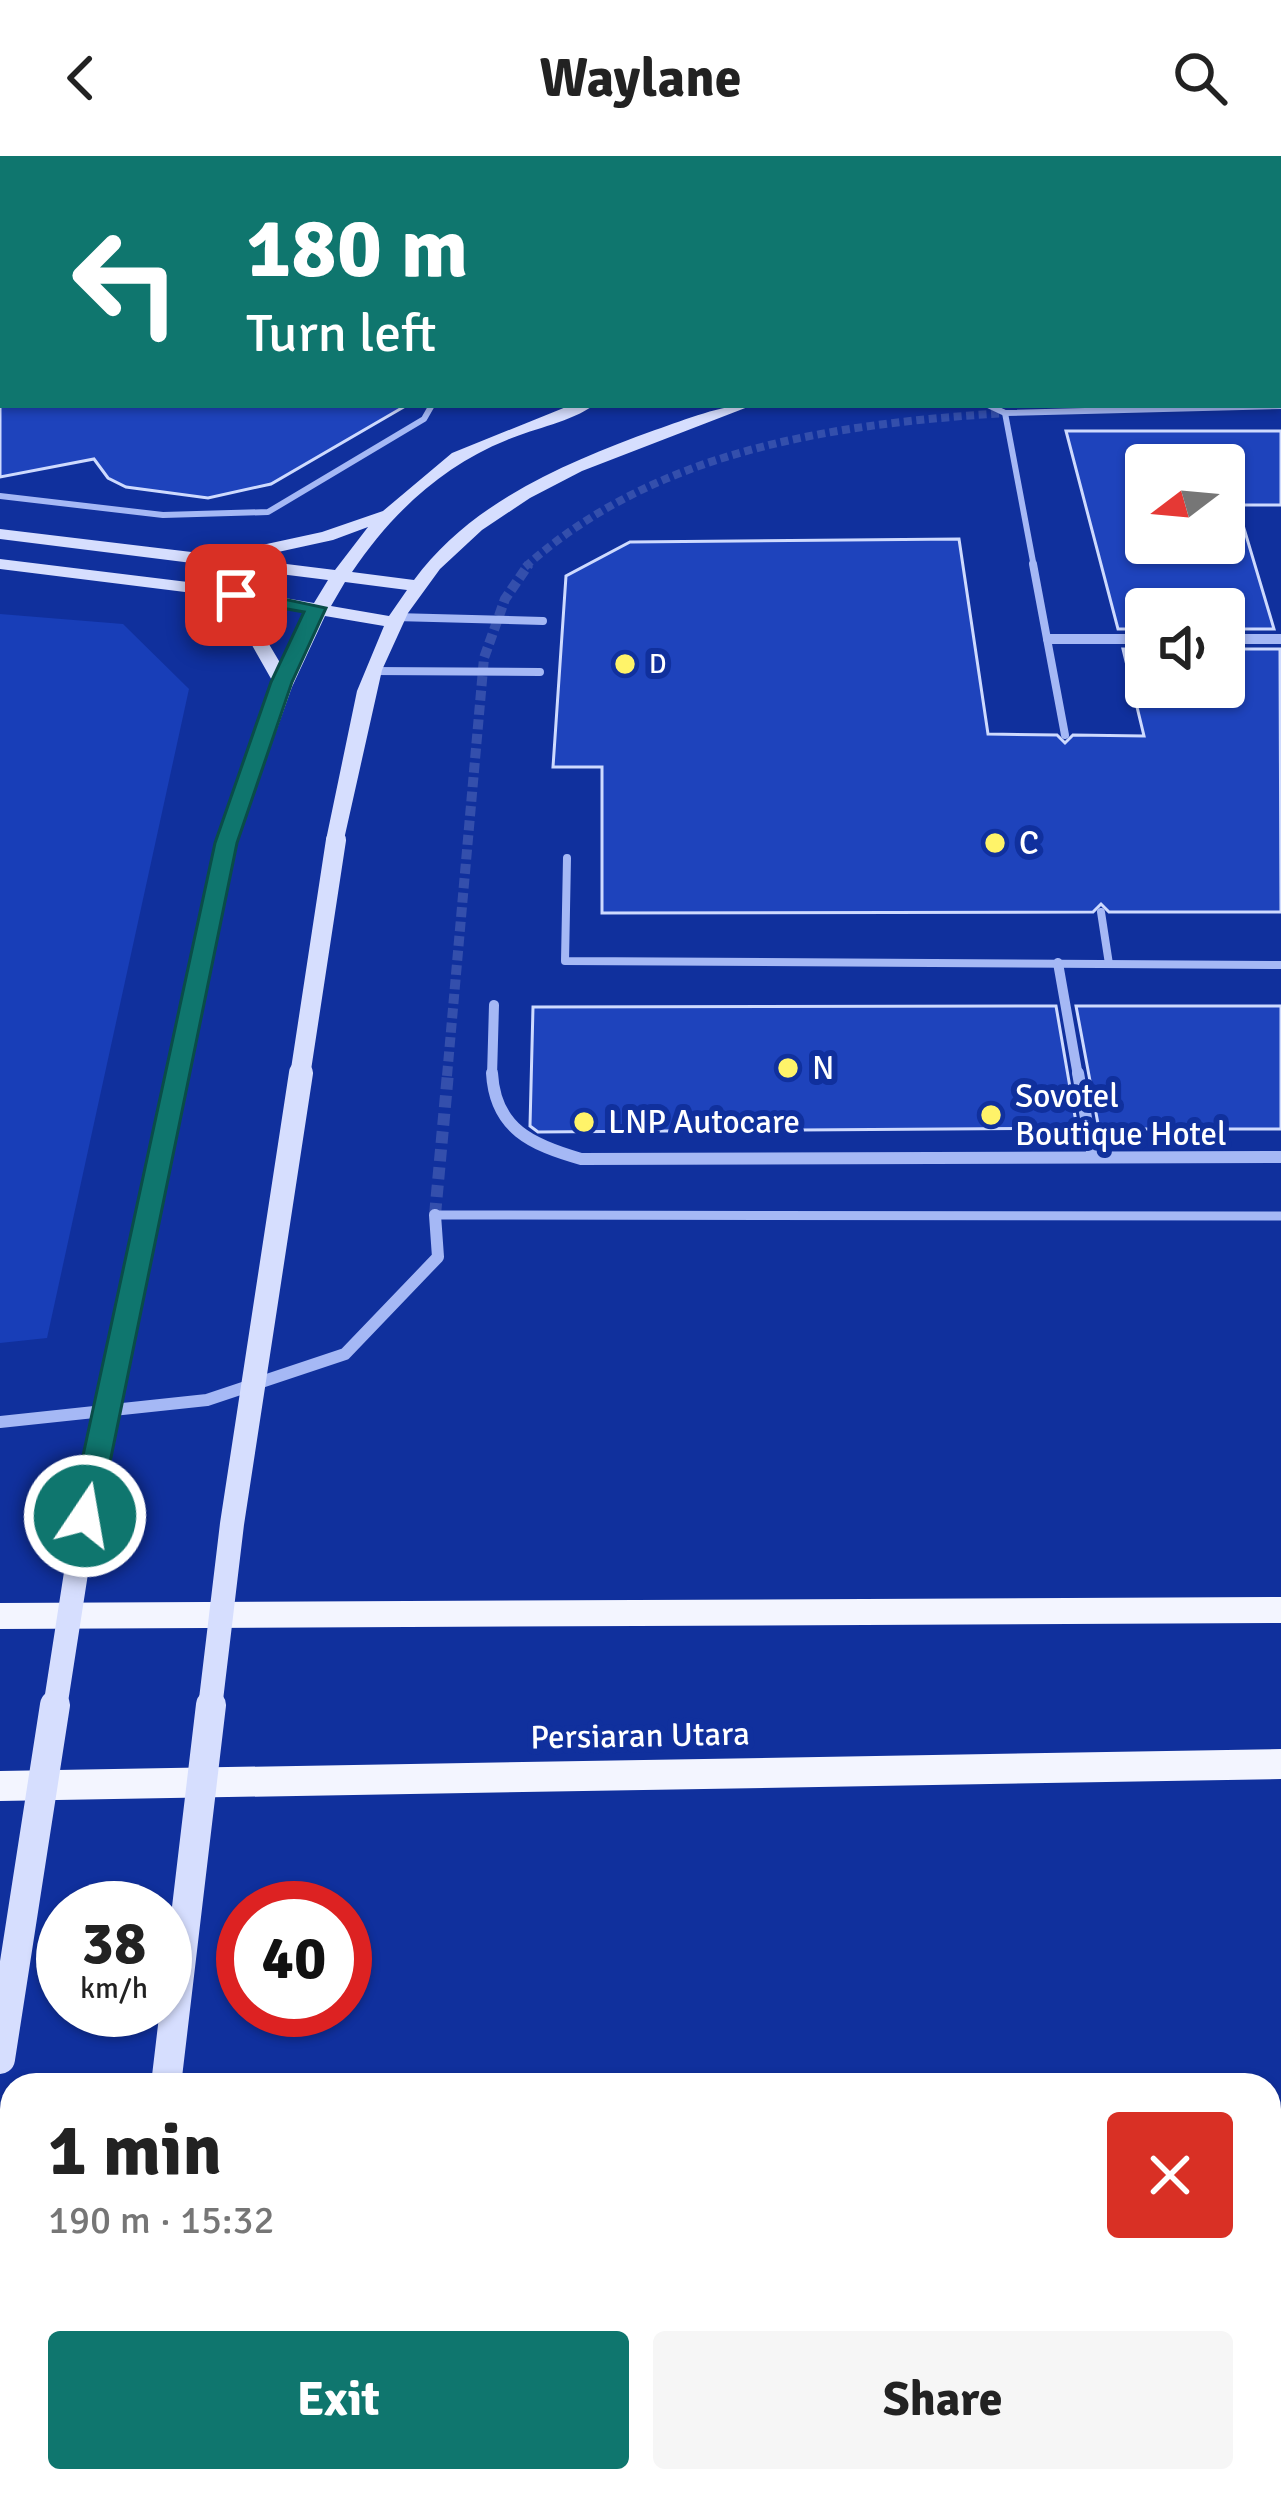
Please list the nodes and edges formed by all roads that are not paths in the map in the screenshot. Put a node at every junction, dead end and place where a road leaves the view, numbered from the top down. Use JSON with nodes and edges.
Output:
{"nodes":[{"id":1,"x":431,"y":408,"type":"edge"},
{"id":2,"x":579,"y":408,"type":"edge"},
{"id":3,"x":736,"y":408,"type":"edge"},
{"id":4,"x":994,"y":408,"type":"edge"},
{"id":5,"x":1013,"y":408,"type":"edge"},
{"id":6,"x":1071,"y":408,"type":"edge"},
{"id":7,"x":1005,"y":413,"type":"junction"},
{"id":8,"x":0,"y":496,"type":"edge"},
{"id":9,"x":390,"y":514,"type":"junction"},
{"id":10,"x":0,"y":534,"type":"edge"},
{"id":11,"x":220,"y":560,"type":"junction"},
{"id":12,"x":0,"y":564,"type":"edge"},
{"id":13,"x":340,"y":574,"type":"junction"},
{"id":14,"x":413,"y":585,"type":"junction"},
{"id":15,"x":196,"y":587,"type":"junction"},
{"id":16,"x":316,"y":608,"type":"junction"},
{"id":17,"x":394,"y":620,"type":"junction"},
{"id":18,"x":543,"y":621,"type":"dead end"},
{"id":19,"x":1048,"y":639,"type":"junction"},
{"id":20,"x":1125,"y":639,"type":"edge"},
{"id":21,"x":1245,"y":639,"type":"edge"},
{"id":22,"x":1281,"y":639,"type":"edge"},
{"id":23,"x":372,"y":671,"type":"junction"},
{"id":24,"x":540,"y":672,"type":"dead end"},
{"id":25,"x":282,"y":682,"type":"junction"},
{"id":26,"x":1065,"y":735,"type":"dead end"},
{"id":27,"x":566,"y":858,"type":"dead end"},
{"id":28,"x":1101,"y":912,"type":"dead end"},
{"id":29,"x":1058,"y":963,"type":"junction"},
{"id":30,"x":1109,"y":964,"type":"junction"},
{"id":31,"x":1281,"y":965,"type":"edge"},
{"id":32,"x":494,"y":1005,"type":"dead end"},
{"id":33,"x":1281,"y":1156,"type":"edge"},
{"id":34,"x":1093,"y":1157,"type":"junction"},
{"id":35,"x":435,"y":1215,"type":"joint"},
{"id":36,"x":1281,"y":1216,"type":"edge"},
{"id":37,"x":0,"y":1422,"type":"edge"},
{"id":38,"x":1281,"y":1610,"type":"edge"},
{"id":39,"x":0,"y":1616,"type":"edge"},
{"id":40,"x":1281,"y":1767,"type":"edge"},
{"id":41,"x":0,"y":1786,"type":"edge"},
{"id":42,"x":0,"y":2059,"type":"edge"},
{"id":43,"x":167,"y":2073,"type":"edge"}],
"edges":[{"from":1,"to":8,"type":"lane"},
{"from":2,"to":9,"type":"street"},
{"from":3,"to":14,"type":"street"},
{"from":4,"to":7,"type":"lane"},
{"from":5,"to":7,"type":"lane"},
{"from":6,"to":7,"type":"lane"},
{"from":7,"to":19,"type":"lane"},
{"from":9,"to":11,"type":"street"},
{"from":9,"to":13,"type":"street"},
{"from":10,"to":11,"type":"street"},
{"from":11,"to":13,"type":"street"},
{"from":12,"to":15,"type":"street"},
{"from":13,"to":14,"type":"street"},
{"from":13,"to":16,"type":"street"},
{"from":14,"to":17,"type":"street"},
{"from":15,"to":16,"type":"street"},
{"from":15,"to":25,"type":"street"},
{"from":16,"to":17,"type":"street"},
{"from":16,"to":25,"type":"street"},
{"from":17,"to":18,"type":"lane"},
{"from":17,"to":23,"type":"street"},
{"from":19,"to":20,"type":"street"},
{"from":19,"to":26,"type":"lane"},
{"from":21,"to":22,"type":"street"},
{"from":23,"to":24,"type":"lane"},
{"from":23,"to":43,"type":"street","bridge":true},
{"from":25,"to":42,"type":"street","bridge":true},
{"from":27,"to":29,"type":"lane"},
{"from":28,"to":30,"type":"lane"},
{"from":29,"to":30,"type":"lane"},
{"from":29,"to":34,"type":"street"},
{"from":30,"to":31,"type":"lane"},
{"from":32,"to":34,"type":"street"},
{"from":33,"to":34,"type":"street"},
{"from":35,"to":36,"type":"lane"},
{"from":35,"to":37,"type":"street"},
{"from":38,"to":39,"type":"main road"},
{"from":40,"to":41,"type":"main road","name":"Persiaran Utara"}]}
